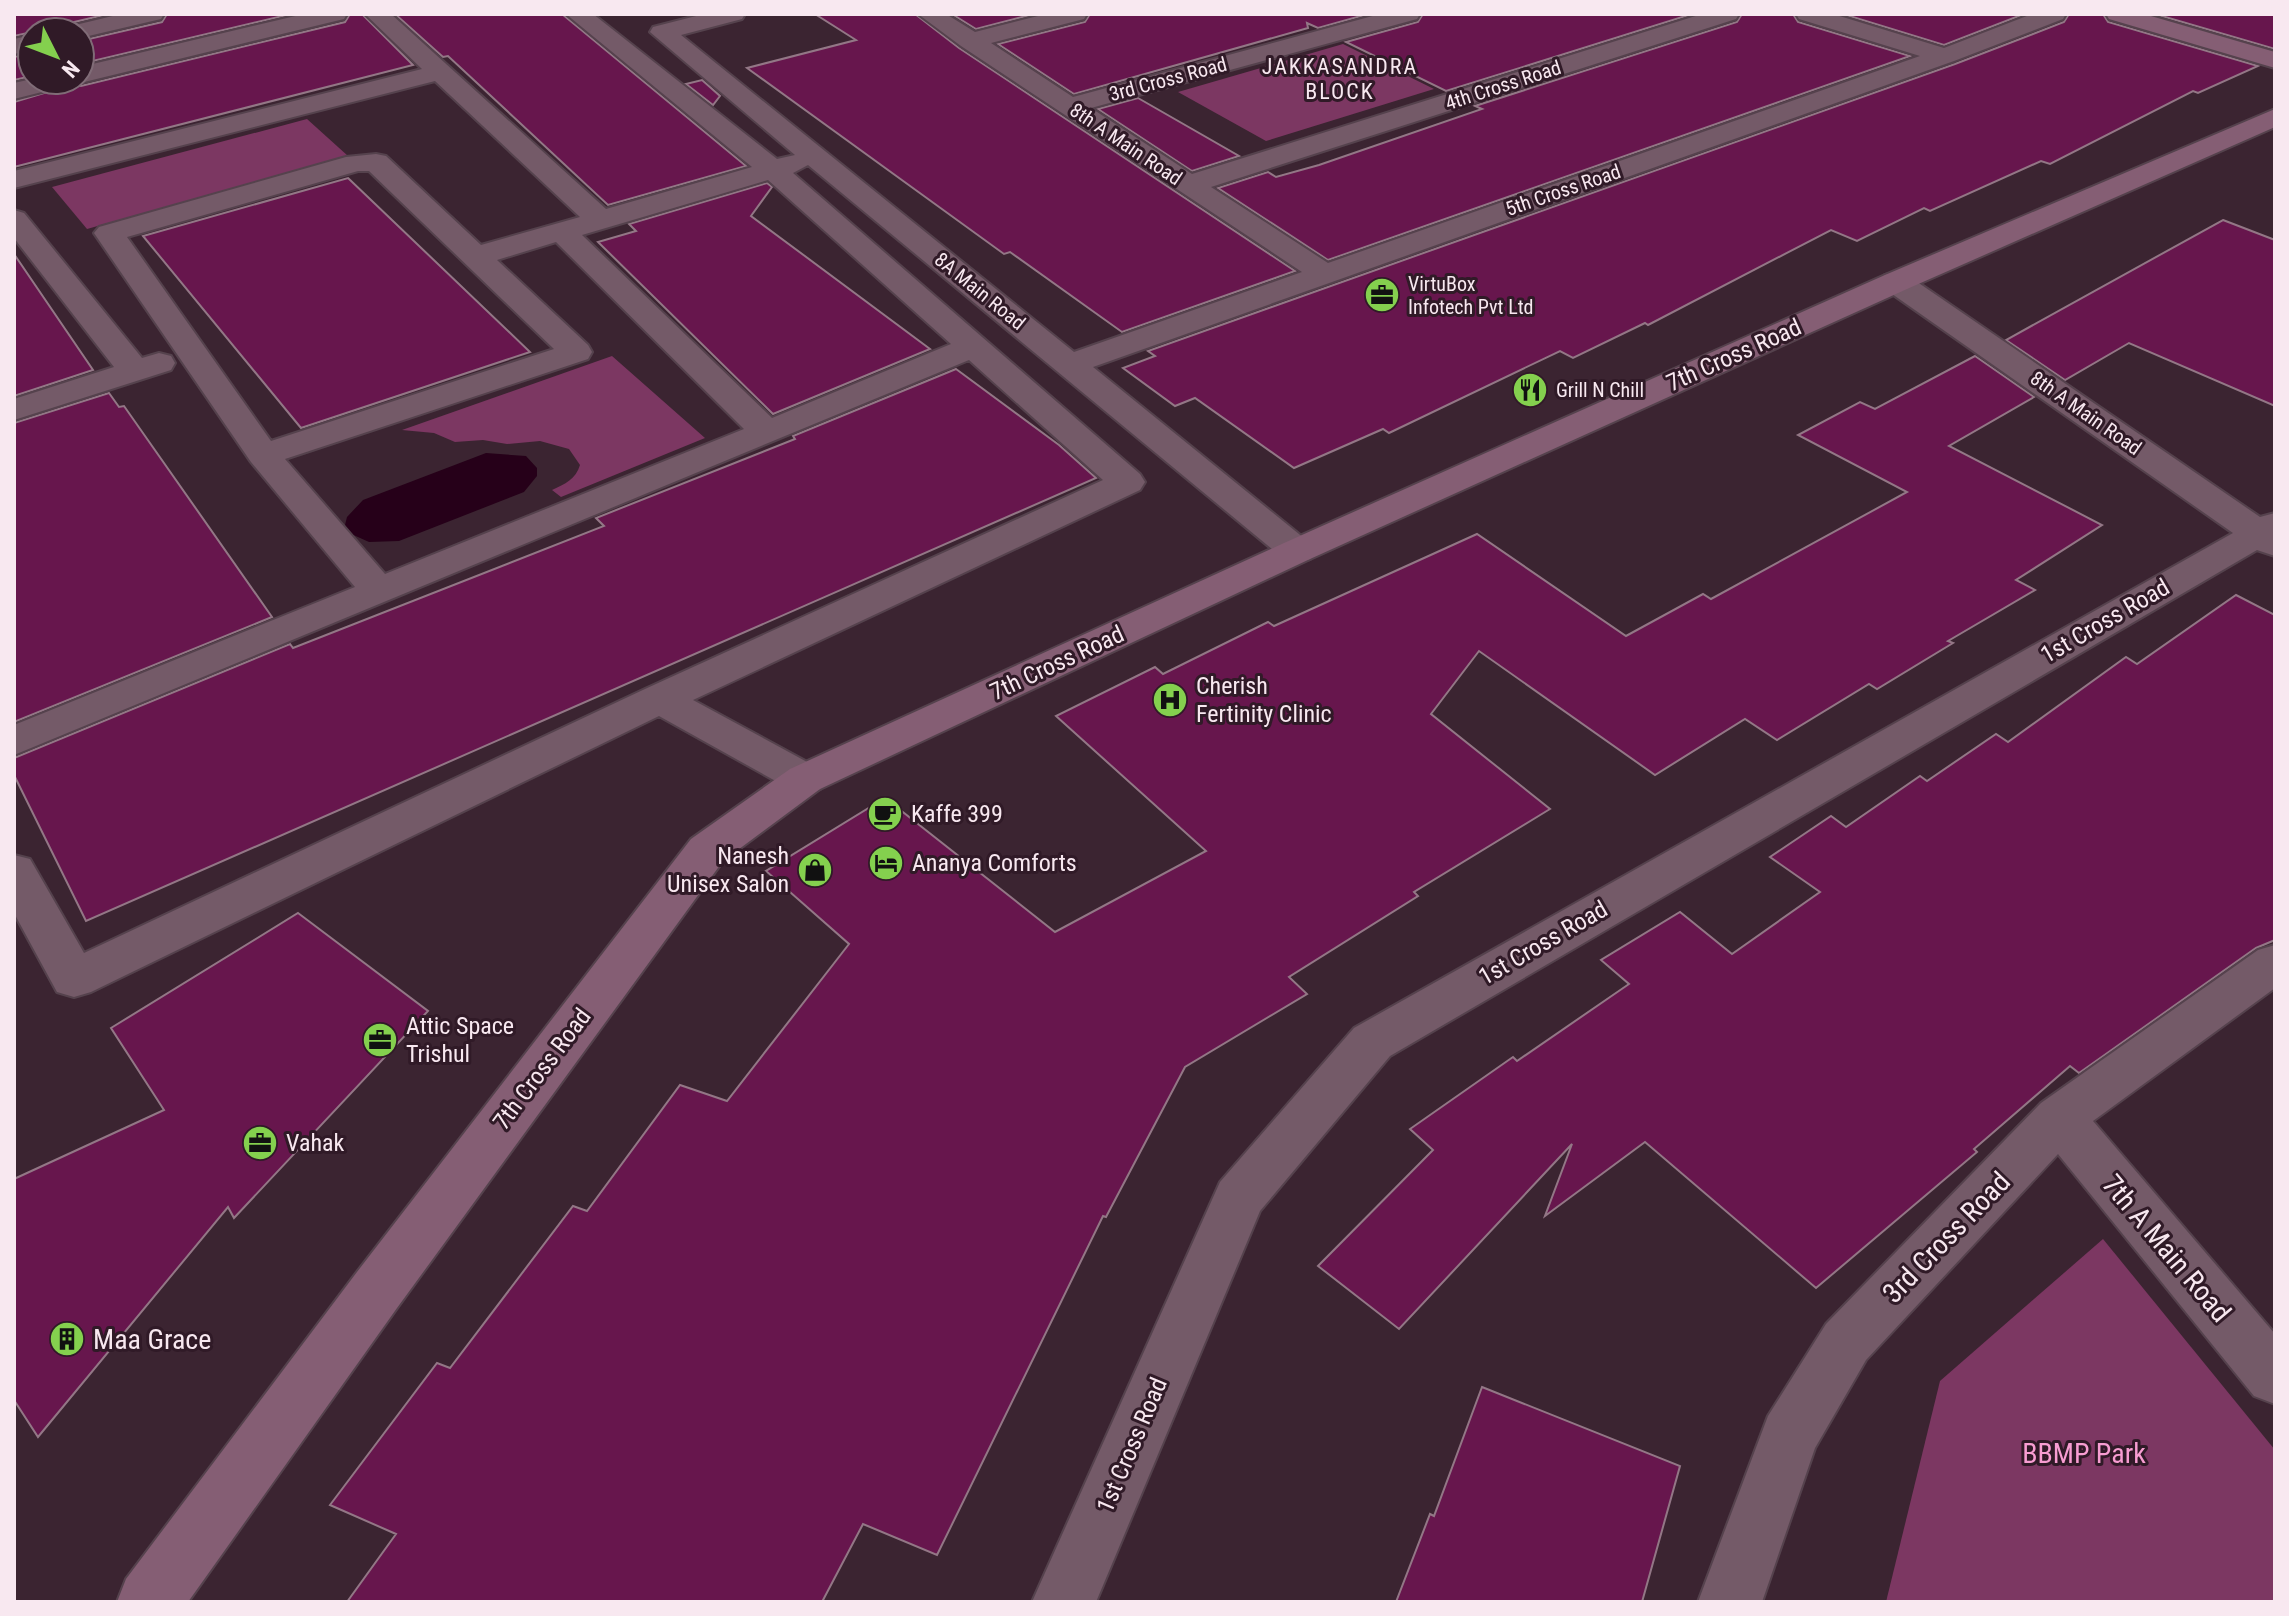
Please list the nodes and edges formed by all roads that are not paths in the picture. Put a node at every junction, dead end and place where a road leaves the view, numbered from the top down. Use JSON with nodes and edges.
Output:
{"nodes":[{"id":1,"x":152,"y":14,"type":"edge"},
{"id":2,"x":335,"y":14,"type":"edge"},
{"id":3,"x":377,"y":14,"type":"edge"},
{"id":4,"x":578,"y":14,"type":"edge"},
{"id":5,"x":733,"y":14,"type":"edge"},
{"id":6,"x":930,"y":14,"type":"edge"},
{"id":7,"x":1075,"y":14,"type":"edge"},
{"id":8,"x":1408,"y":14,"type":"edge"},
{"id":9,"x":1727,"y":14,"type":"edge"},
{"id":10,"x":1808,"y":14,"type":"edge"},
{"id":11,"x":2054,"y":14,"type":"edge"},
{"id":12,"x":2118,"y":14,"type":"edge"},
{"id":13,"x":673,"y":24,"type":"edge"},
{"id":14,"x":96,"y":27,"type":"edge"},
{"id":15,"x":970,"y":41,"type":"junction"},
{"id":16,"x":1945,"y":56,"type":"junction"},
{"id":17,"x":2275,"y":60,"type":"edge"},
{"id":18,"x":96,"y":71,"type":"edge"},
{"id":19,"x":440,"y":72,"type":"junction"},
{"id":20,"x":1068,"y":106,"type":"junction"},
{"id":21,"x":2275,"y":117,"type":"edge"},
{"id":22,"x":817,"y":157,"type":"junction"},
{"id":23,"x":773,"y":170,"type":"junction"},
{"id":24,"x":14,"y":180,"type":"edge"},
{"id":25,"x":1187,"y":185,"type":"junction"},
{"id":26,"x":14,"y":219,"type":"edge"},
{"id":27,"x":601,"y":220,"type":"junction"},
{"id":28,"x":561,"y":231,"type":"junction"},
{"id":29,"x":474,"y":257,"type":"junction"},
{"id":30,"x":1323,"y":273,"type":"junction"},
{"id":31,"x":1896,"y":282,"type":"junction"},
{"id":32,"x":974,"y":346,"type":"junction"},
{"id":33,"x":192,"y":352,"type":"junction"},
{"id":34,"x":1071,"y":364,"type":"junction"},
{"id":35,"x":135,"y":371,"type":"junction"},
{"id":36,"x":14,"y":410,"type":"edge"},
{"id":37,"x":767,"y":432,"type":"junction"},
{"id":38,"x":263,"y":455,"type":"junction"},
{"id":39,"x":2270,"y":534,"type":"edge"},
{"id":40,"x":1297,"y":551,"type":"junction"},
{"id":41,"x":379,"y":591,"type":"junction"},
{"id":42,"x":660,"y":699,"type":"junction"},
{"id":43,"x":14,"y":741,"type":"edge"},
{"id":44,"x":805,"y":779,"type":"junction"},
{"id":45,"x":14,"y":871,"type":"edge"},
{"id":46,"x":2275,"y":963,"type":"edge"},
{"id":47,"x":2059,"y":1118,"type":"junction"},
{"id":48,"x":2275,"y":1377,"type":"edge"},
{"id":49,"x":149,"y":1602,"type":"edge"},
{"id":50,"x":1064,"y":1602,"type":"edge"},
{"id":51,"x":1730,"y":1602,"type":"edge"}],
"edges":[{"from":1,"to":14,"type":"street"},
{"from":2,"to":18,"type":"street"},
{"from":3,"to":19,"type":"street"},
{"from":4,"to":23,"type":"street"},
{"from":5,"to":13,"type":"street"},
{"from":6,"to":15,"type":"street","name":"8th A Main Road"},
{"from":7,"to":15,"type":"street"},
{"from":8,"to":20,"type":"street","name":"3rd Cross Road"},
{"from":9,"to":25,"type":"street","name":"4th Cross Road"},
{"from":10,"to":16,"type":"street"},
{"from":11,"to":16,"type":"street","name":"5th Cross Road"},
{"from":12,"to":17,"type":"street"},
{"from":13,"to":22,"type":"street","name":"8A Main Road"},
{"from":15,"to":20,"type":"street","name":"8th A Main Road"},
{"from":16,"to":30,"type":"street","name":"5th Cross Road"},
{"from":19,"to":24,"type":"street"},
{"from":19,"to":27,"type":"street"},
{"from":20,"to":25,"type":"street","name":"8th A Main Road"},
{"from":21,"to":31,"type":"street","name":"7th Cross Road"},
{"from":22,"to":23,"type":"street"},
{"from":22,"to":34,"type":"street","name":"8A Main Road"},
{"from":23,"to":27,"type":"street"},
{"from":23,"to":32,"type":"street"},
{"from":25,"to":30,"type":"street","name":"8th A Main Road"},
{"from":26,"to":35,"type":"street"},
{"from":27,"to":28,"type":"street"},
{"from":28,"to":29,"type":"street"},
{"from":28,"to":37,"type":"street"},
{"from":29,"to":33,"type":"street"},
{"from":29,"to":38,"type":"street"},
{"from":30,"to":34,"type":"street","name":"5th Cross Road"},
{"from":31,"to":39,"type":"street","name":"8th A Main Road"},
{"from":31,"to":40,"type":"street","name":"7th Cross Road"},
{"from":32,"to":37,"type":"street"},
{"from":32,"to":42,"type":"street"},
{"from":33,"to":35,"type":"street"},
{"from":33,"to":38,"type":"street"},
{"from":34,"to":40,"type":"street","name":"8A Main Road"},
{"from":35,"to":36,"type":"street"},
{"from":37,"to":41,"type":"street"},
{"from":38,"to":41,"type":"street"},
{"from":39,"to":50,"type":"street","name":"1st Cross Road"},
{"from":40,"to":44,"type":"street","name":"7th Cross Road"},
{"from":41,"to":43,"type":"street"},
{"from":42,"to":44,"type":"street"},
{"from":42,"to":45,"type":"street"},
{"from":44,"to":49,"type":"street","name":"7th Cross Road"},
{"from":46,"to":47,"type":"street","name":"3rd Cross Road"},
{"from":47,"to":48,"type":"street","name":"7th A Main Road"},
{"from":47,"to":51,"type":"street","name":"3rd Cross Road"}]}
